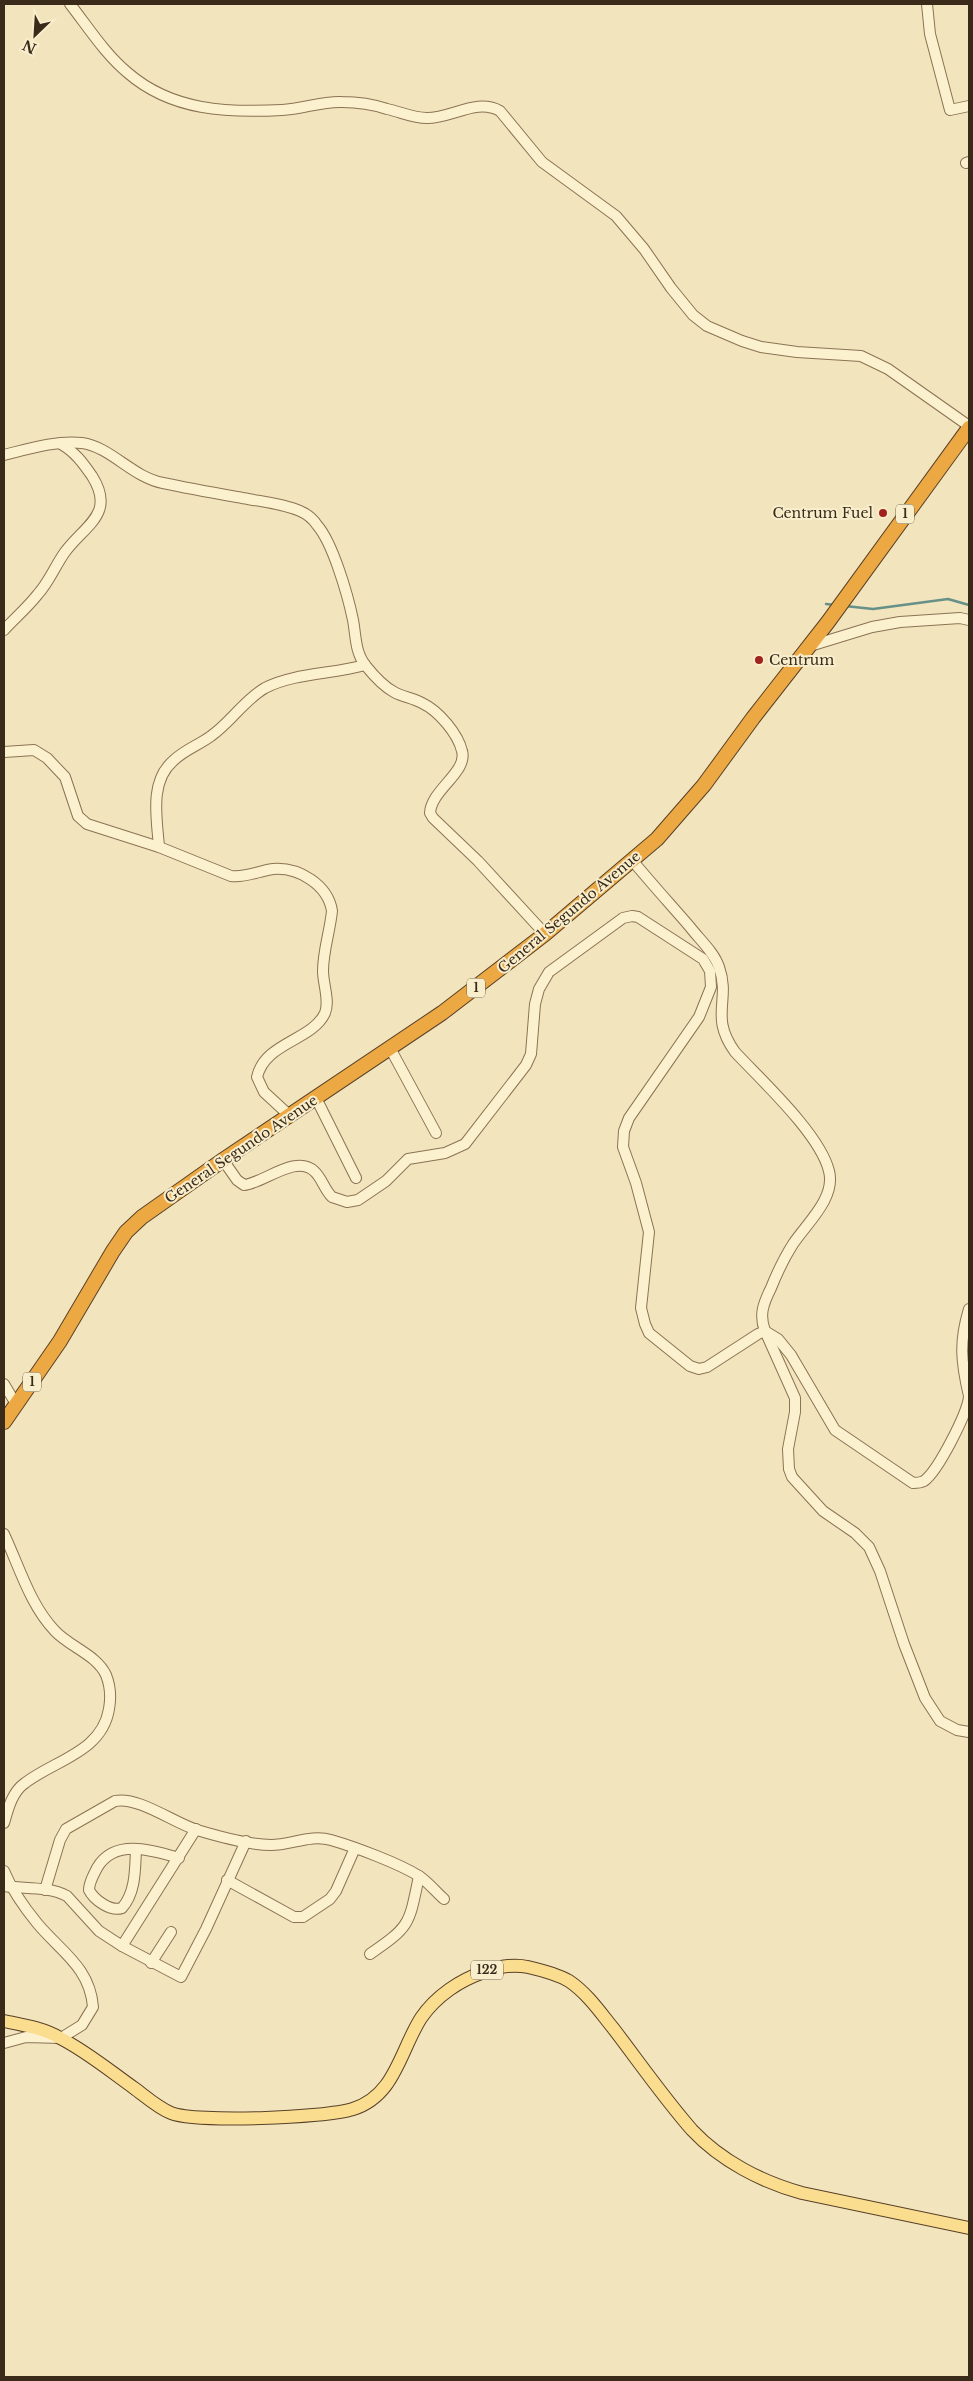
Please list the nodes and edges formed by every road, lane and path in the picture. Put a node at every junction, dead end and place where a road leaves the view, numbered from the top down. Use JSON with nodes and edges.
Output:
{"nodes":[{"id":1,"x":70,"y":4,"type":"edge"},
{"id":2,"x":927,"y":4,"type":"edge"},
{"id":3,"x":969,"y":106,"type":"edge"},
{"id":4,"x":969,"y":427,"type":"edge"},
{"id":5,"x":61,"y":444,"type":"junction"},
{"id":6,"x":4,"y":455,"type":"edge"},
{"id":7,"x":969,"y":620,"type":"edge"},
{"id":8,"x":4,"y":630,"type":"edge"},
{"id":9,"x":810,"y":646,"type":"junction"},
{"id":10,"x":365,"y":665,"type":"junction"},
{"id":11,"x":4,"y":752,"type":"edge"},
{"id":12,"x":159,"y":848,"type":"junction"},
{"id":13,"x":632,"y":860,"type":"junction"},
{"id":14,"x":545,"y":934,"type":"junction"},
{"id":15,"x":390,"y":1048,"type":"junction"},
{"id":16,"x":316,"y":1098,"type":"junction"},
{"id":17,"x":290,"y":1116,"type":"junction"},
{"id":18,"x":436,"y":1133,"type":"dead end"},
{"id":19,"x":223,"y":1160,"type":"junction"},
{"id":20,"x":356,"y":1178,"type":"dead end"},
{"id":21,"x":969,"y":1308,"type":"edge"},
{"id":22,"x":765,"y":1332,"type":"junction"},
{"id":23,"x":4,"y":1384,"type":"edge"},
{"id":24,"x":969,"y":1397,"type":"edge"},
{"id":25,"x":16,"y":1404,"type":"junction"},
{"id":26,"x":4,"y":1422,"type":"edge"},
{"id":27,"x":4,"y":1534,"type":"edge"},
{"id":28,"x":969,"y":1732,"type":"edge"},
{"id":29,"x":4,"y":1823,"type":"edge"},
{"id":30,"x":196,"y":1829,"type":"junction"},
{"id":31,"x":246,"y":1841,"type":"junction"},
{"id":32,"x":355,"y":1848,"type":"junction"},
{"id":33,"x":136,"y":1849,"type":"junction"},
{"id":34,"x":179,"y":1858,"type":"junction"},
{"id":35,"x":4,"y":1870,"type":"edge"},
{"id":36,"x":419,"y":1876,"type":"junction"},
{"id":37,"x":228,"y":1880,"type":"junction"},
{"id":38,"x":7,"y":1886,"type":"edge"},
{"id":39,"x":45,"y":1890,"type":"junction"},
{"id":40,"x":444,"y":1899,"type":"dead end"},
{"id":41,"x":171,"y":1932,"type":"dead end"},
{"id":42,"x":122,"y":1946,"type":"junction"},
{"id":43,"x":370,"y":1954,"type":"dead end"},
{"id":44,"x":151,"y":1963,"type":"junction"},
{"id":45,"x":4,"y":2021,"type":"edge"},
{"id":46,"x":61,"y":2038,"type":"junction"},
{"id":47,"x":4,"y":2043,"type":"edge"},
{"id":48,"x":969,"y":2228,"type":"edge"}],
"edges":[{"from":1,"to":4,"type":"street"},
{"from":2,"to":3,"type":"street"},
{"from":4,"to":9,"type":"highway","name":"General Segundo Avenue","number":"1"},
{"from":5,"to":6,"type":"street"},
{"from":5,"to":8,"type":"street"},
{"from":5,"to":10,"type":"street"},
{"from":7,"to":9,"type":"street"},
{"from":9,"to":13,"type":"highway","name":"General Segundo Avenue","number":"1"},
{"from":10,"to":12,"type":"street"},
{"from":10,"to":14,"type":"street"},
{"from":11,"to":12,"type":"street"},
{"from":12,"to":17,"type":"street"},
{"from":13,"to":14,"type":"highway","name":"General Segundo Avenue","number":"1"},
{"from":13,"to":22,"type":"street"},
{"from":14,"to":15,"type":"highway","name":"General Segundo Avenue","number":"1"},
{"from":15,"to":16,"type":"highway","name":"General Segundo Avenue","number":"1"},
{"from":15,"to":18,"type":"street"},
{"from":16,"to":17,"type":"highway","name":"General Segundo Avenue","number":"1"},
{"from":16,"to":20,"type":"street"},
{"from":17,"to":19,"type":"highway","name":"General Segundo Avenue","number":"1"},
{"from":19,"to":22,"type":"street"},
{"from":19,"to":25,"type":"highway","name":"General Segundo Avenue","number":"1"},
{"from":21,"to":24,"type":"street"},
{"from":22,"to":24,"type":"street"},
{"from":22,"to":28,"type":"street"},
{"from":23,"to":25,"type":"street"},
{"from":25,"to":26,"type":"highway","number":"1"},
{"from":27,"to":29,"type":"street"},
{"from":30,"to":31,"type":"street"},
{"from":30,"to":34,"type":"street"},
{"from":30,"to":39,"type":"street"},
{"from":31,"to":32,"type":"street"},
{"from":31,"to":37,"type":"street"},
{"from":32,"to":36,"type":"street"},
{"from":32,"to":37,"type":"street"},
{"from":33,"to":33,"type":"street"},
{"from":33,"to":34,"type":"street"},
{"from":34,"to":42,"type":"street"},
{"from":35,"to":38,"type":"street"},
{"from":36,"to":40,"type":"street"},
{"from":36,"to":43,"type":"street"},
{"from":37,"to":44,"type":"street"},
{"from":38,"to":39,"type":"street"},
{"from":38,"to":46,"type":"street"},
{"from":39,"to":42,"type":"street"},
{"from":41,"to":44,"type":"street"},
{"from":42,"to":44,"type":"street"},
{"from":45,"to":46,"type":"main road","number":"122"},
{"from":46,"to":47,"type":"street"},
{"from":46,"to":48,"type":"main road","number":"122"}]}
